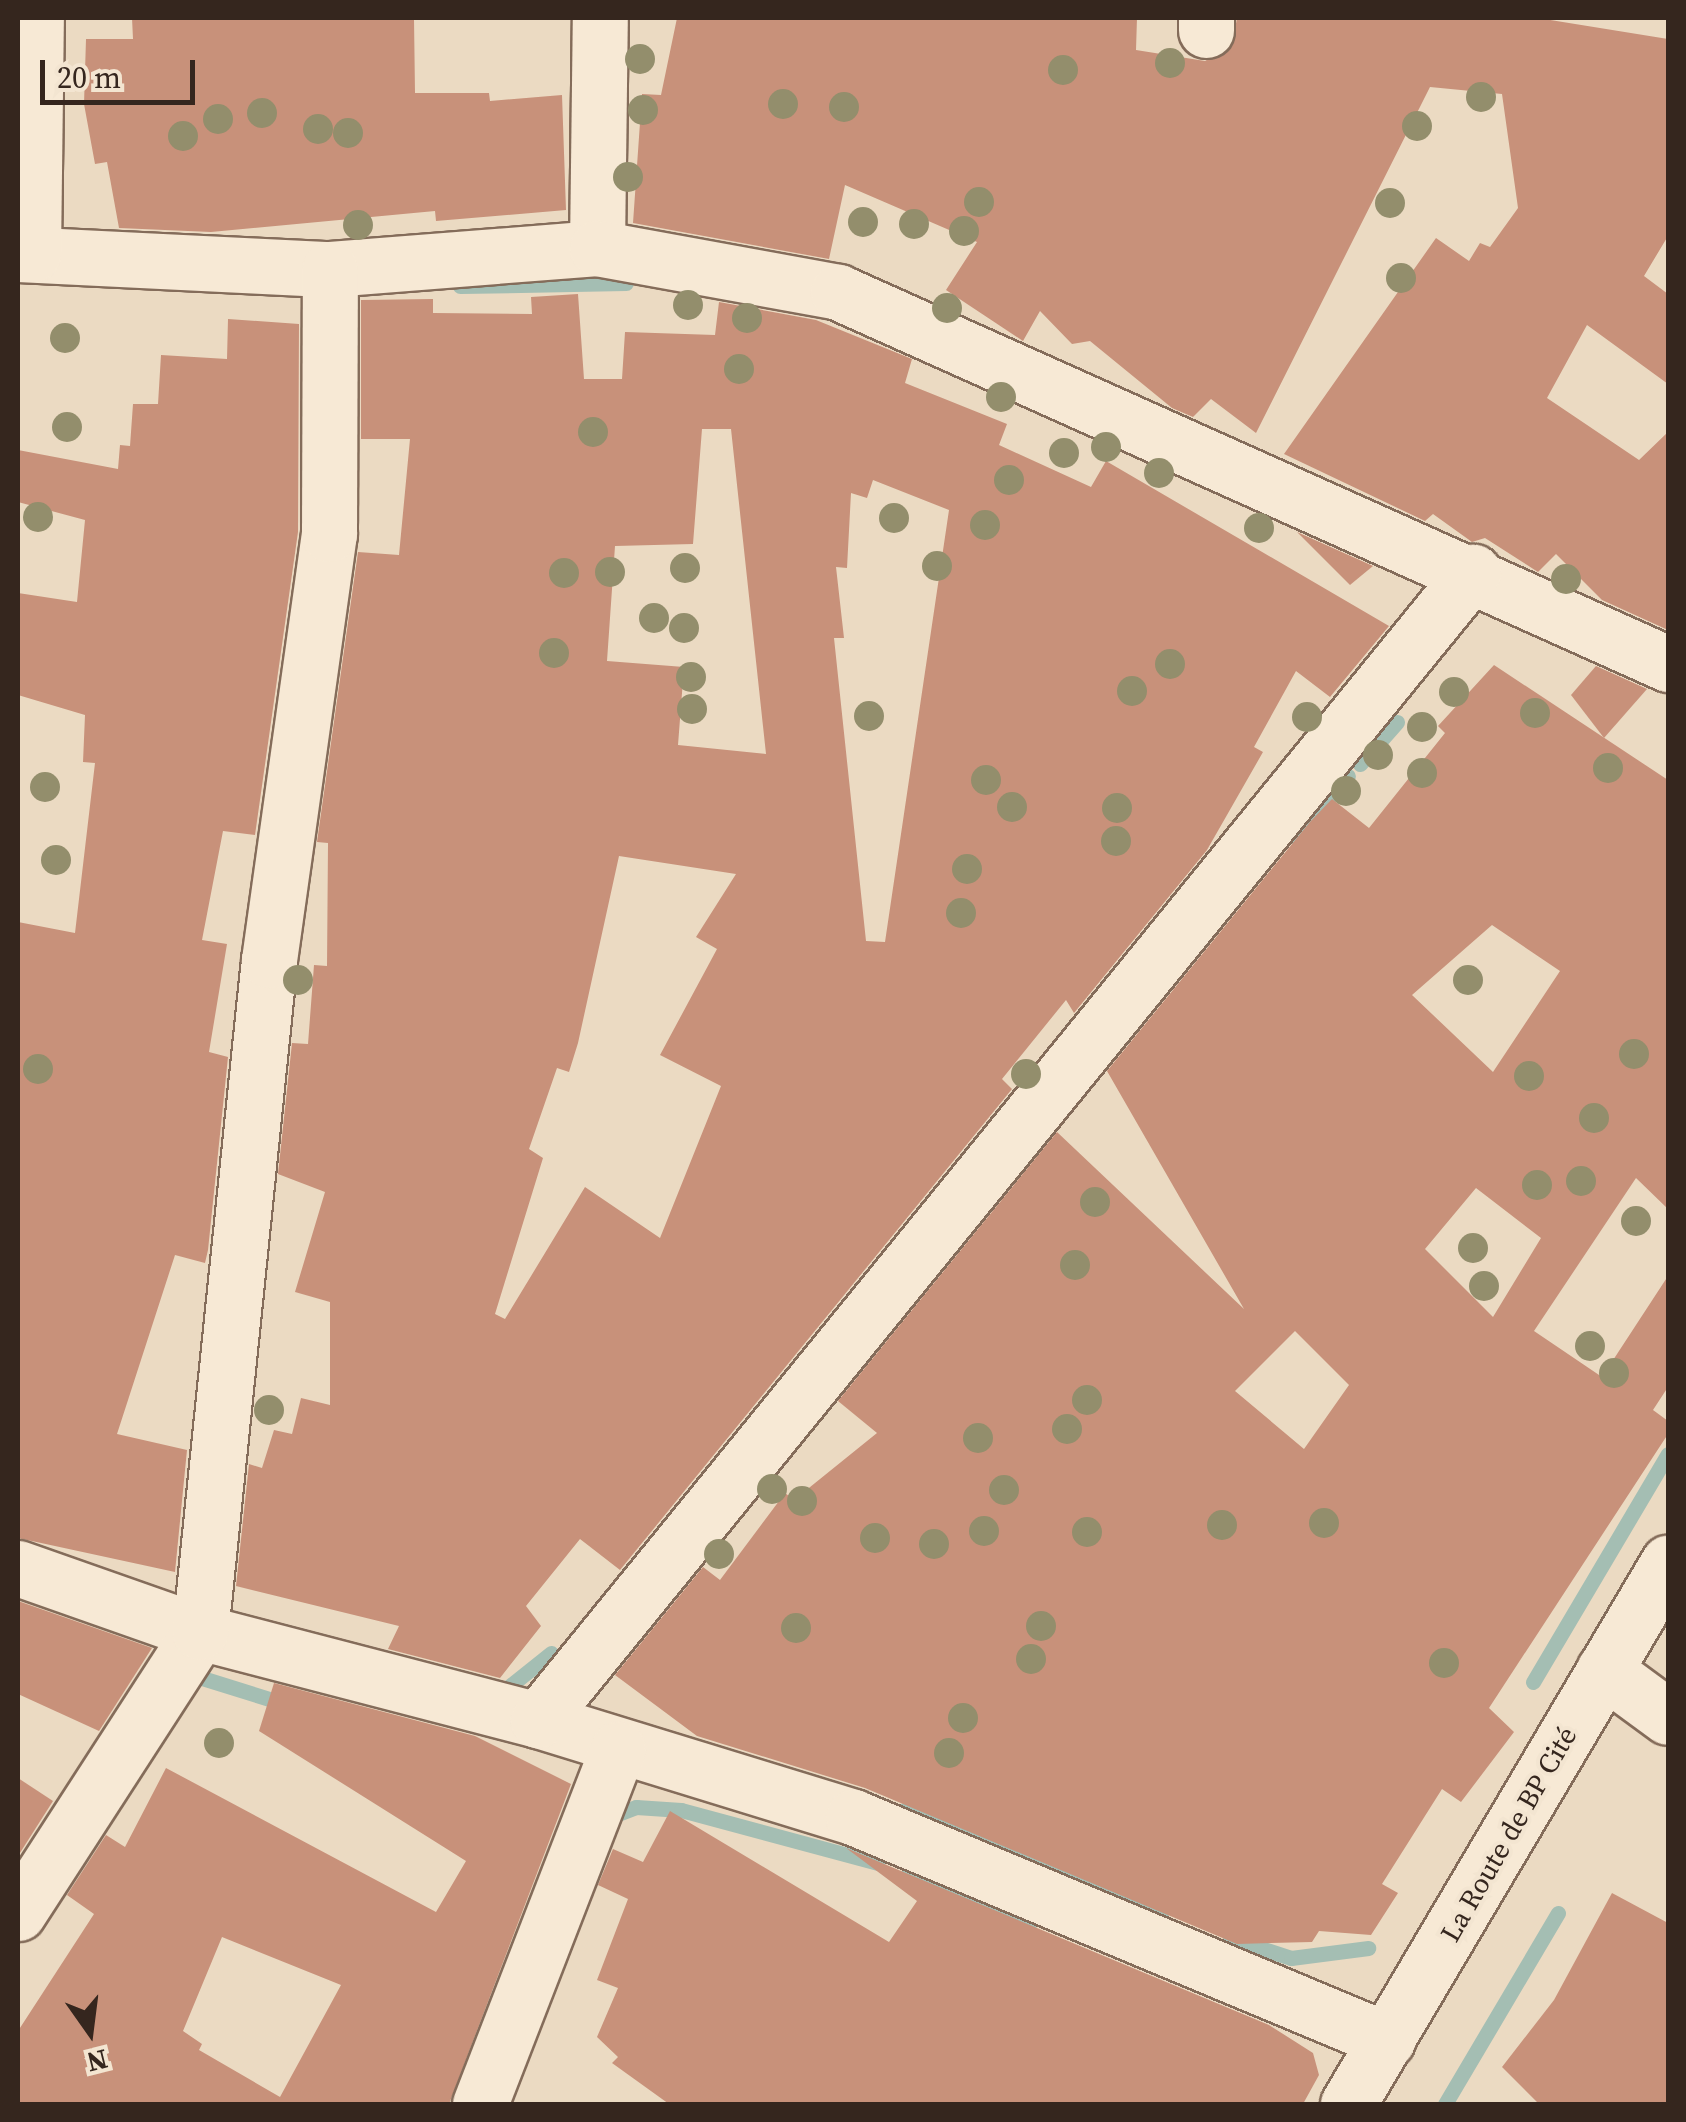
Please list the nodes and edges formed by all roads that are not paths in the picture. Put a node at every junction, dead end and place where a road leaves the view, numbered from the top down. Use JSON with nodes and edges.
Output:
{"nodes":[{"id":1,"x":36,"y":18,"type":"edge"},
{"id":2,"x":600,"y":18,"type":"edge"},
{"id":3,"x":597,"y":248,"type":"junction"},
{"id":4,"x":25,"y":254,"type":"edge"},
{"id":5,"x":330,"y":269,"type":"junction"},
{"id":6,"x":1473,"y":572,"type":"junction"},
{"id":7,"x":1668,"y":664,"type":"edge"},
{"id":8,"x":1668,"y":1562,"type":"edge"},
{"id":9,"x":18,"y":1568,"type":"edge"},
{"id":10,"x":200,"y":1632,"type":"junction"},
{"id":11,"x":1604,"y":1670,"type":"junction"},
{"id":12,"x":1668,"y":1718,"type":"edge"},
{"id":13,"x":538,"y":1720,"type":"junction"},
{"id":14,"x":618,"y":1748,"type":"junction"},
{"id":15,"x":18,"y":1912,"type":"edge"},
{"id":16,"x":1387,"y":2040,"type":"junction"},
{"id":17,"x":480,"y":2104,"type":"edge"},
{"id":18,"x":1348,"y":2104,"type":"edge"}],
"edges":[{"from":1,"to":4,"type":"street"},
{"from":2,"to":3,"type":"street"},
{"from":3,"to":5,"type":"street"},
{"from":3,"to":6,"type":"street"},
{"from":4,"to":5,"type":"street"},
{"from":5,"to":10,"type":"street"},
{"from":6,"to":7,"type":"street"},
{"from":6,"to":13,"type":"street"},
{"from":8,"to":11,"type":"street","name":"La Route de BP Cité"},
{"from":9,"to":10,"type":"street"},
{"from":10,"to":13,"type":"street"},
{"from":10,"to":15,"type":"street"},
{"from":11,"to":12,"type":"street"},
{"from":11,"to":16,"type":"street","name":"La Route de BP Cité"},
{"from":13,"to":14,"type":"street"},
{"from":14,"to":16,"type":"street"},
{"from":14,"to":17,"type":"street"},
{"from":16,"to":18,"type":"street","name":"La Route de BP Cité"}]}
